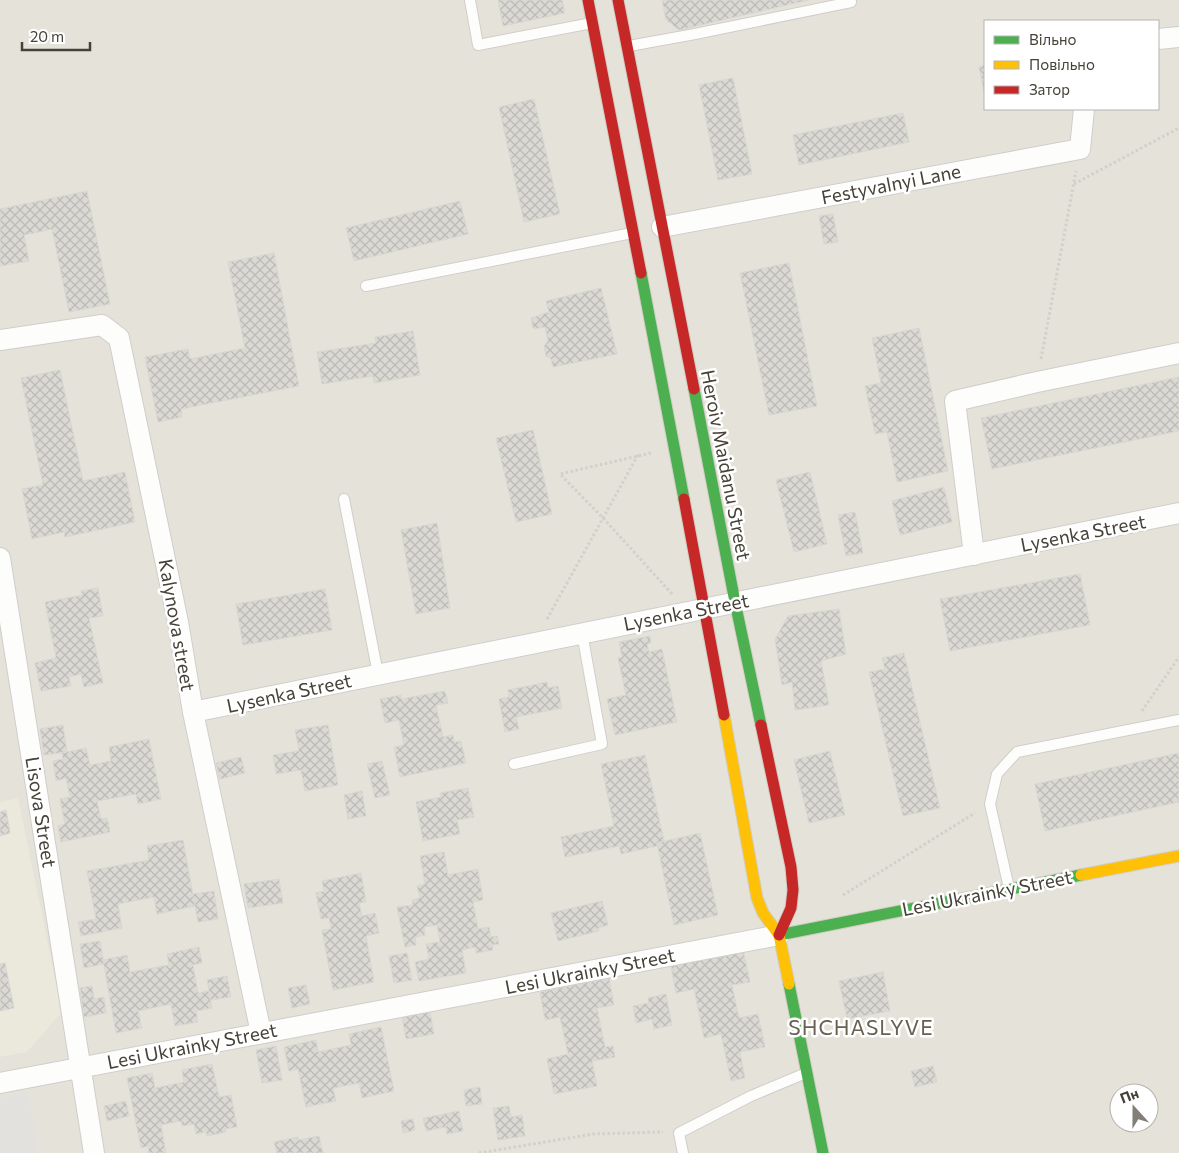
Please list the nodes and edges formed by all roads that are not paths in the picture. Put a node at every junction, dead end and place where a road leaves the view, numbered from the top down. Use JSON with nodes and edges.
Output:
{"nodes":[{"id":1,"x":470,"y":0,"type":"edge"},
{"id":2,"x":588,"y":0,"type":"edge"},
{"id":3,"x":618,"y":0,"type":"edge"},
{"id":4,"x":851,"y":2,"type":"dead end"},
{"id":5,"x":593,"y":23,"type":"junction"},
{"id":6,"x":1179,"y":37,"type":"edge"},
{"id":7,"x":1159,"y":39,"type":"edge"},
{"id":8,"x":627,"y":46,"type":"junction"},
{"id":9,"x":1084,"y":110,"type":"edge"},
{"id":10,"x":662,"y":227,"type":"junction"},
{"id":11,"x":634,"y":232,"type":"junction"},
{"id":12,"x":366,"y":286,"type":"dead end"},
{"id":13,"x":0,"y":340,"type":"edge"},
{"id":14,"x":1179,"y":353,"type":"edge"},
{"id":15,"x":344,"y":499,"type":"dead end"},
{"id":16,"x":1179,"y":513,"type":"edge"},
{"id":17,"x":974,"y":555,"type":"junction"},
{"id":18,"x":1,"y":564,"type":"edge"},
{"id":19,"x":735,"y":602,"type":"junction"},
{"id":20,"x":705,"y":608,"type":"junction"},
{"id":21,"x":582,"y":633,"type":"junction"},
{"id":22,"x":378,"y":674,"type":"junction"},
{"id":23,"x":193,"y":712,"type":"junction"},
{"id":24,"x":1179,"y":720,"type":"edge"},
{"id":25,"x":514,"y":764,"type":"dead end"},
{"id":26,"x":1179,"y":856,"type":"edge"},
{"id":27,"x":1009,"y":889,"type":"junction"},
{"id":28,"x":780,"y":935,"type":"junction"},
{"id":29,"x":261,"y":1033,"type":"junction"},
{"id":30,"x":81,"y":1067,"type":"junction"},
{"id":31,"x":806,"y":1073,"type":"junction"},
{"id":32,"x":0,"y":1083,"type":"edge"},
{"id":33,"x":94,"y":1153,"type":"edge"},
{"id":34,"x":683,"y":1153,"type":"edge"},
{"id":35,"x":823,"y":1153,"type":"edge"}],
"edges":[{"from":1,"to":5,"type":"lane"},
{"from":2,"to":5,"type":"street"},
{"from":3,"to":8,"type":"street","name":"Heroiv Maidanu Street"},
{"from":4,"to":8,"type":"lane"},
{"from":5,"to":11,"type":"street"},
{"from":6,"to":7,"type":"street"},
{"from":8,"to":10,"type":"street","name":"Heroiv Maidanu Street"},
{"from":9,"to":10,"type":"street","name":"Festyvalnyi Lane"},
{"from":10,"to":19,"type":"street","name":"Heroiv Maidanu Street"},
{"from":11,"to":12,"type":"lane"},
{"from":11,"to":20,"type":"street"},
{"from":13,"to":23,"type":"street","name":"Kalynova street"},
{"from":14,"to":17,"type":"street"},
{"from":15,"to":22,"type":"lane"},
{"from":16,"to":17,"type":"street","name":"Lysenka Street"},
{"from":17,"to":19,"type":"street","name":"Lysenka Street"},
{"from":18,"to":30,"type":"street","name":"Lisova Street"},
{"from":19,"to":20,"type":"street","name":"Lysenka Street"},
{"from":19,"to":28,"type":"street","name":"Heroiv Maidanu Street"},
{"from":20,"to":21,"type":"street","name":"Lysenka Street"},
{"from":20,"to":28,"type":"street"},
{"from":21,"to":22,"type":"street","name":"Lysenka Street"},
{"from":21,"to":25,"type":"lane"},
{"from":22,"to":23,"type":"street","name":"Lysenka Street"},
{"from":23,"to":29,"type":"street","name":"Kalynova street"},
{"from":24,"to":27,"type":"lane"},
{"from":26,"to":27,"type":"street","name":"Lesi Ukrainky Street"},
{"from":27,"to":28,"type":"street","name":"Lesi Ukrainky Street"},
{"from":28,"to":29,"type":"street","name":"Lesi Ukrainky Street"},
{"from":28,"to":31,"type":"street"},
{"from":29,"to":30,"type":"street","name":"Lesi Ukrainky Street"},
{"from":30,"to":32,"type":"street","name":"Lesi Ukrainky Street"},
{"from":30,"to":33,"type":"street","name":"Lisova Street"},
{"from":31,"to":34,"type":"lane"},
{"from":31,"to":35,"type":"street"}]}
